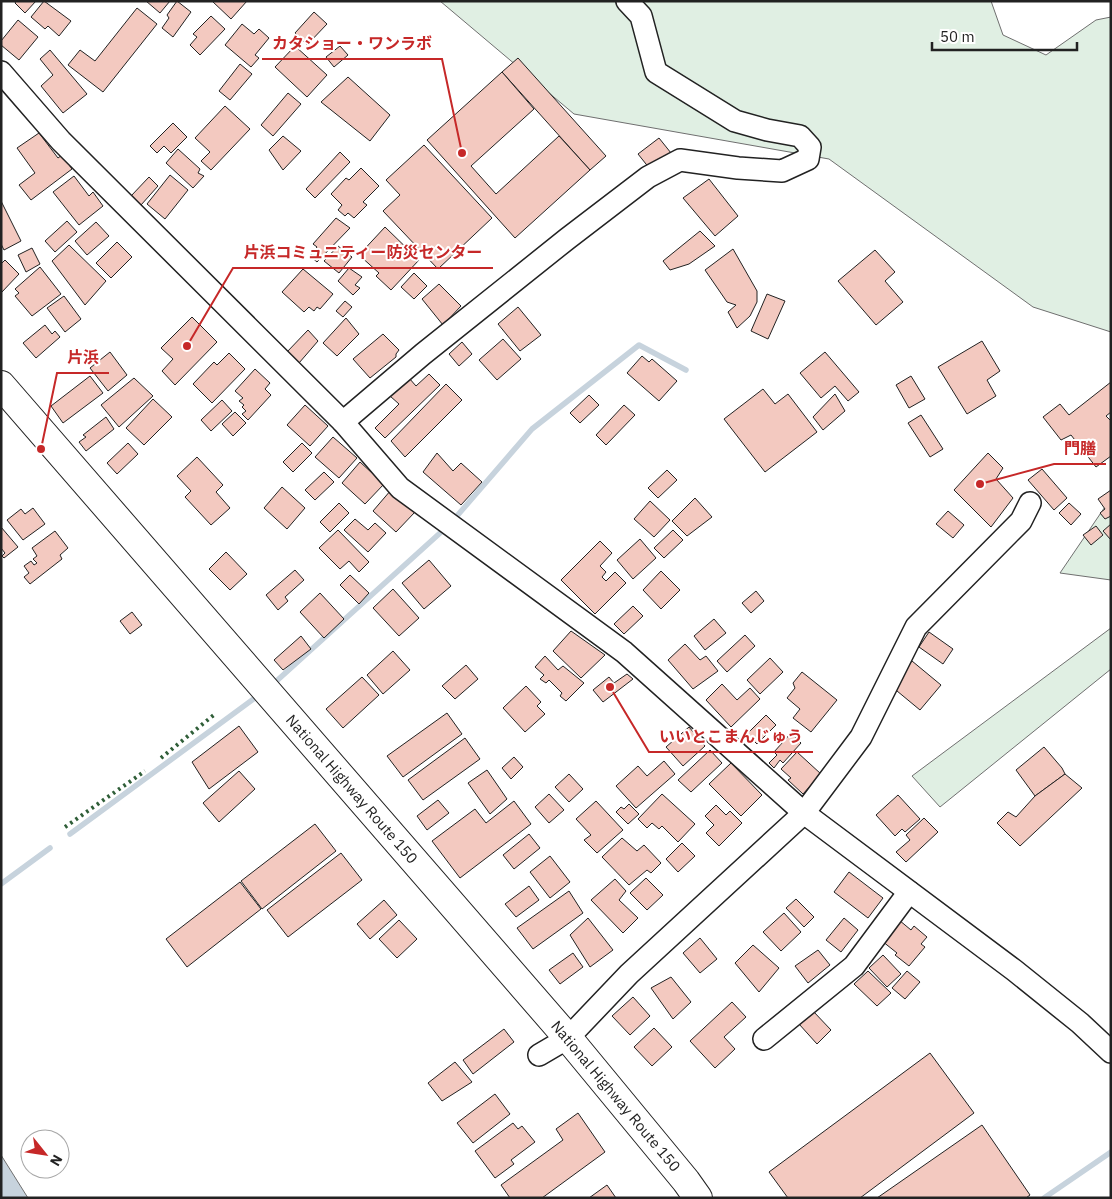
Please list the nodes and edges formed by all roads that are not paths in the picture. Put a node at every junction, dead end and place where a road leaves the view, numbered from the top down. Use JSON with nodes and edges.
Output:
{"nodes":[{"id":1,"x":627,"y":1,"type":"edge"},
{"id":2,"x":1,"y":72,"type":"edge"},
{"id":3,"x":1,"y":385,"type":"edge"},
{"id":4,"x":343,"y":422,"type":"junction"},
{"id":5,"x":1030,"y":503,"type":"dead end"},
{"id":6,"x":804,"y":813,"type":"junction"},
{"id":7,"x":909,"y":892,"type":"junction"},
{"id":8,"x":568,"y":1038,"type":"junction"},
{"id":9,"x":764,"y":1039,"type":"dead end"},
{"id":10,"x":1111,"y":1052,"type":"edge"},
{"id":11,"x":539,"y":1055,"type":"dead end"},
{"id":12,"x":698,"y":1198,"type":"edge"}],
"edges":[{"from":1,"to":4,"type":"street"},
{"from":2,"to":4,"type":"street"},
{"from":3,"to":8,"type":"highway","name":"National Highway Route 150"},
{"from":4,"to":6,"type":"street"},
{"from":5,"to":6,"type":"street"},
{"from":6,"to":7,"type":"street"},
{"from":6,"to":8,"type":"street"},
{"from":7,"to":9,"type":"street"},
{"from":7,"to":10,"type":"street"},
{"from":8,"to":11,"type":"street"},
{"from":8,"to":12,"type":"highway","name":"National Highway Route 150"}]}
